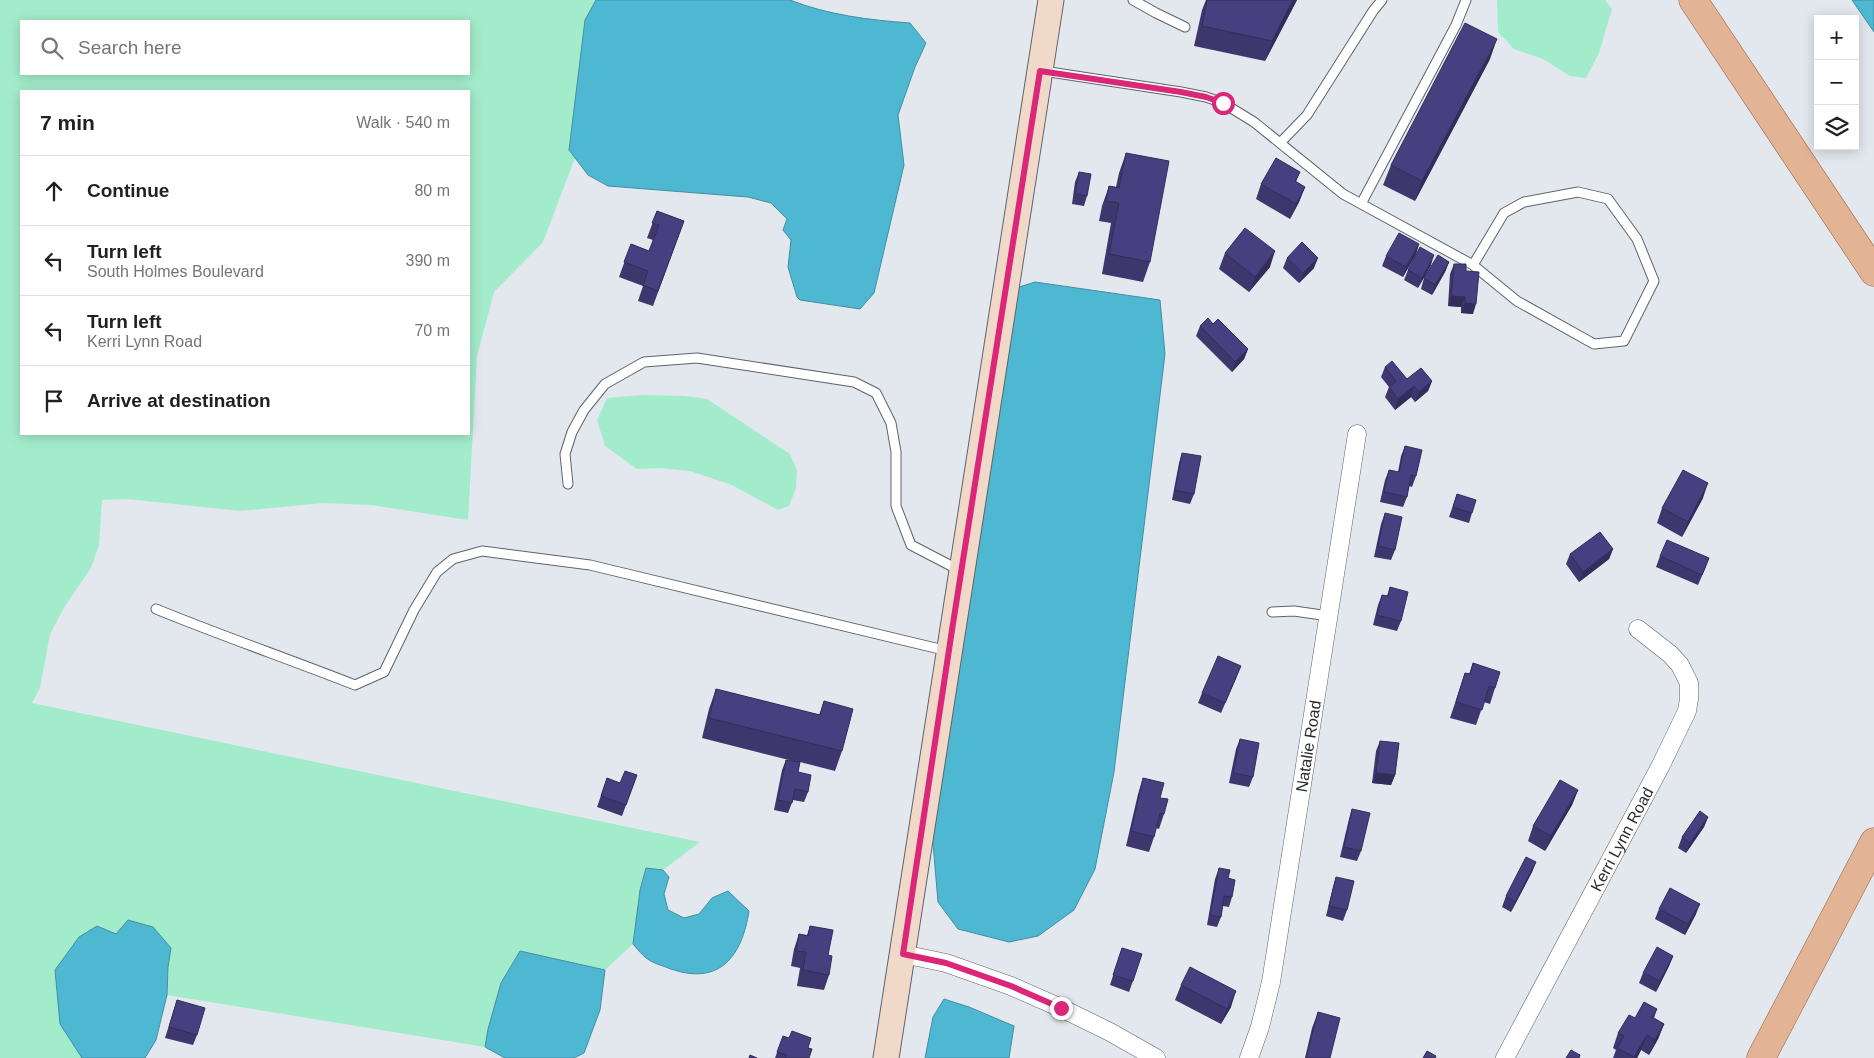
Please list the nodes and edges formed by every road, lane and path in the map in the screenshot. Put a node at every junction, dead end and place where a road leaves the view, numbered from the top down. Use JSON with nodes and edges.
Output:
{"nodes":[{"id":1,"x":1051,"y":0,"type":"edge"},
{"id":2,"x":1133,"y":0,"type":"edge"},
{"id":3,"x":1382,"y":0,"type":"edge"},
{"id":4,"x":1466,"y":0,"type":"edge"},
{"id":5,"x":1693,"y":0,"type":"edge"},
{"id":6,"x":1185,"y":27,"type":"dead end"},
{"id":7,"x":1040,"y":71,"type":"junction"},
{"id":8,"x":1280,"y":143,"type":"junction"},
{"id":9,"x":1361,"y":204,"type":"junction"},
{"id":10,"x":1473,"y":265,"type":"junction"},
{"id":11,"x":1874,"y":272,"type":"edge"},
{"id":12,"x":1358,"y":434,"type":"dead end"},
{"id":13,"x":568,"y":484,"type":"dead end"},
{"id":14,"x":961,"y":571,"type":"junction"},
{"id":15,"x":156,"y":609,"type":"dead end"},
{"id":16,"x":1272,"y":612,"type":"dead end"},
{"id":17,"x":1329,"y":616,"type":"junction"},
{"id":18,"x":1638,"y":629,"type":"dead end"},
{"id":19,"x":949,"y":651,"type":"junction"},
{"id":20,"x":1874,"y":842,"type":"edge"},
{"id":21,"x":903,"y":954,"type":"junction"},
{"id":22,"x":886,"y":1058,"type":"edge"},
{"id":23,"x":1156,"y":1058,"type":"edge"},
{"id":24,"x":1249,"y":1058,"type":"edge"},
{"id":25,"x":1505,"y":1058,"type":"edge"},
{"id":26,"x":1761,"y":1058,"type":"edge"}],
"edges":[{"from":1,"to":7,"type":"main road"},
{"from":2,"to":6,"type":"lane"},
{"from":3,"to":8,"type":"lane"},
{"from":4,"to":9,"type":"lane"},
{"from":5,"to":11,"type":"main road"},
{"from":7,"to":8,"type":"lane"},
{"from":7,"to":14,"type":"main road"},
{"from":8,"to":9,"type":"lane"},
{"from":9,"to":10,"type":"lane"},
{"from":10,"to":10,"type":"lane"},
{"from":12,"to":17,"type":"street","name":"Natalie Road"},
{"from":13,"to":14,"type":"lane"},
{"from":14,"to":19,"type":"main road"},
{"from":15,"to":19,"type":"lane"},
{"from":16,"to":17,"type":"lane"},
{"from":17,"to":24,"type":"street","name":"Natalie Road"},
{"from":18,"to":25,"type":"street","name":"Kerri Lynn Road"},
{"from":19,"to":21,"type":"main road"},
{"from":20,"to":26,"type":"main road"},
{"from":21,"to":22,"type":"main road"},
{"from":21,"to":23,"type":"street"}]}
